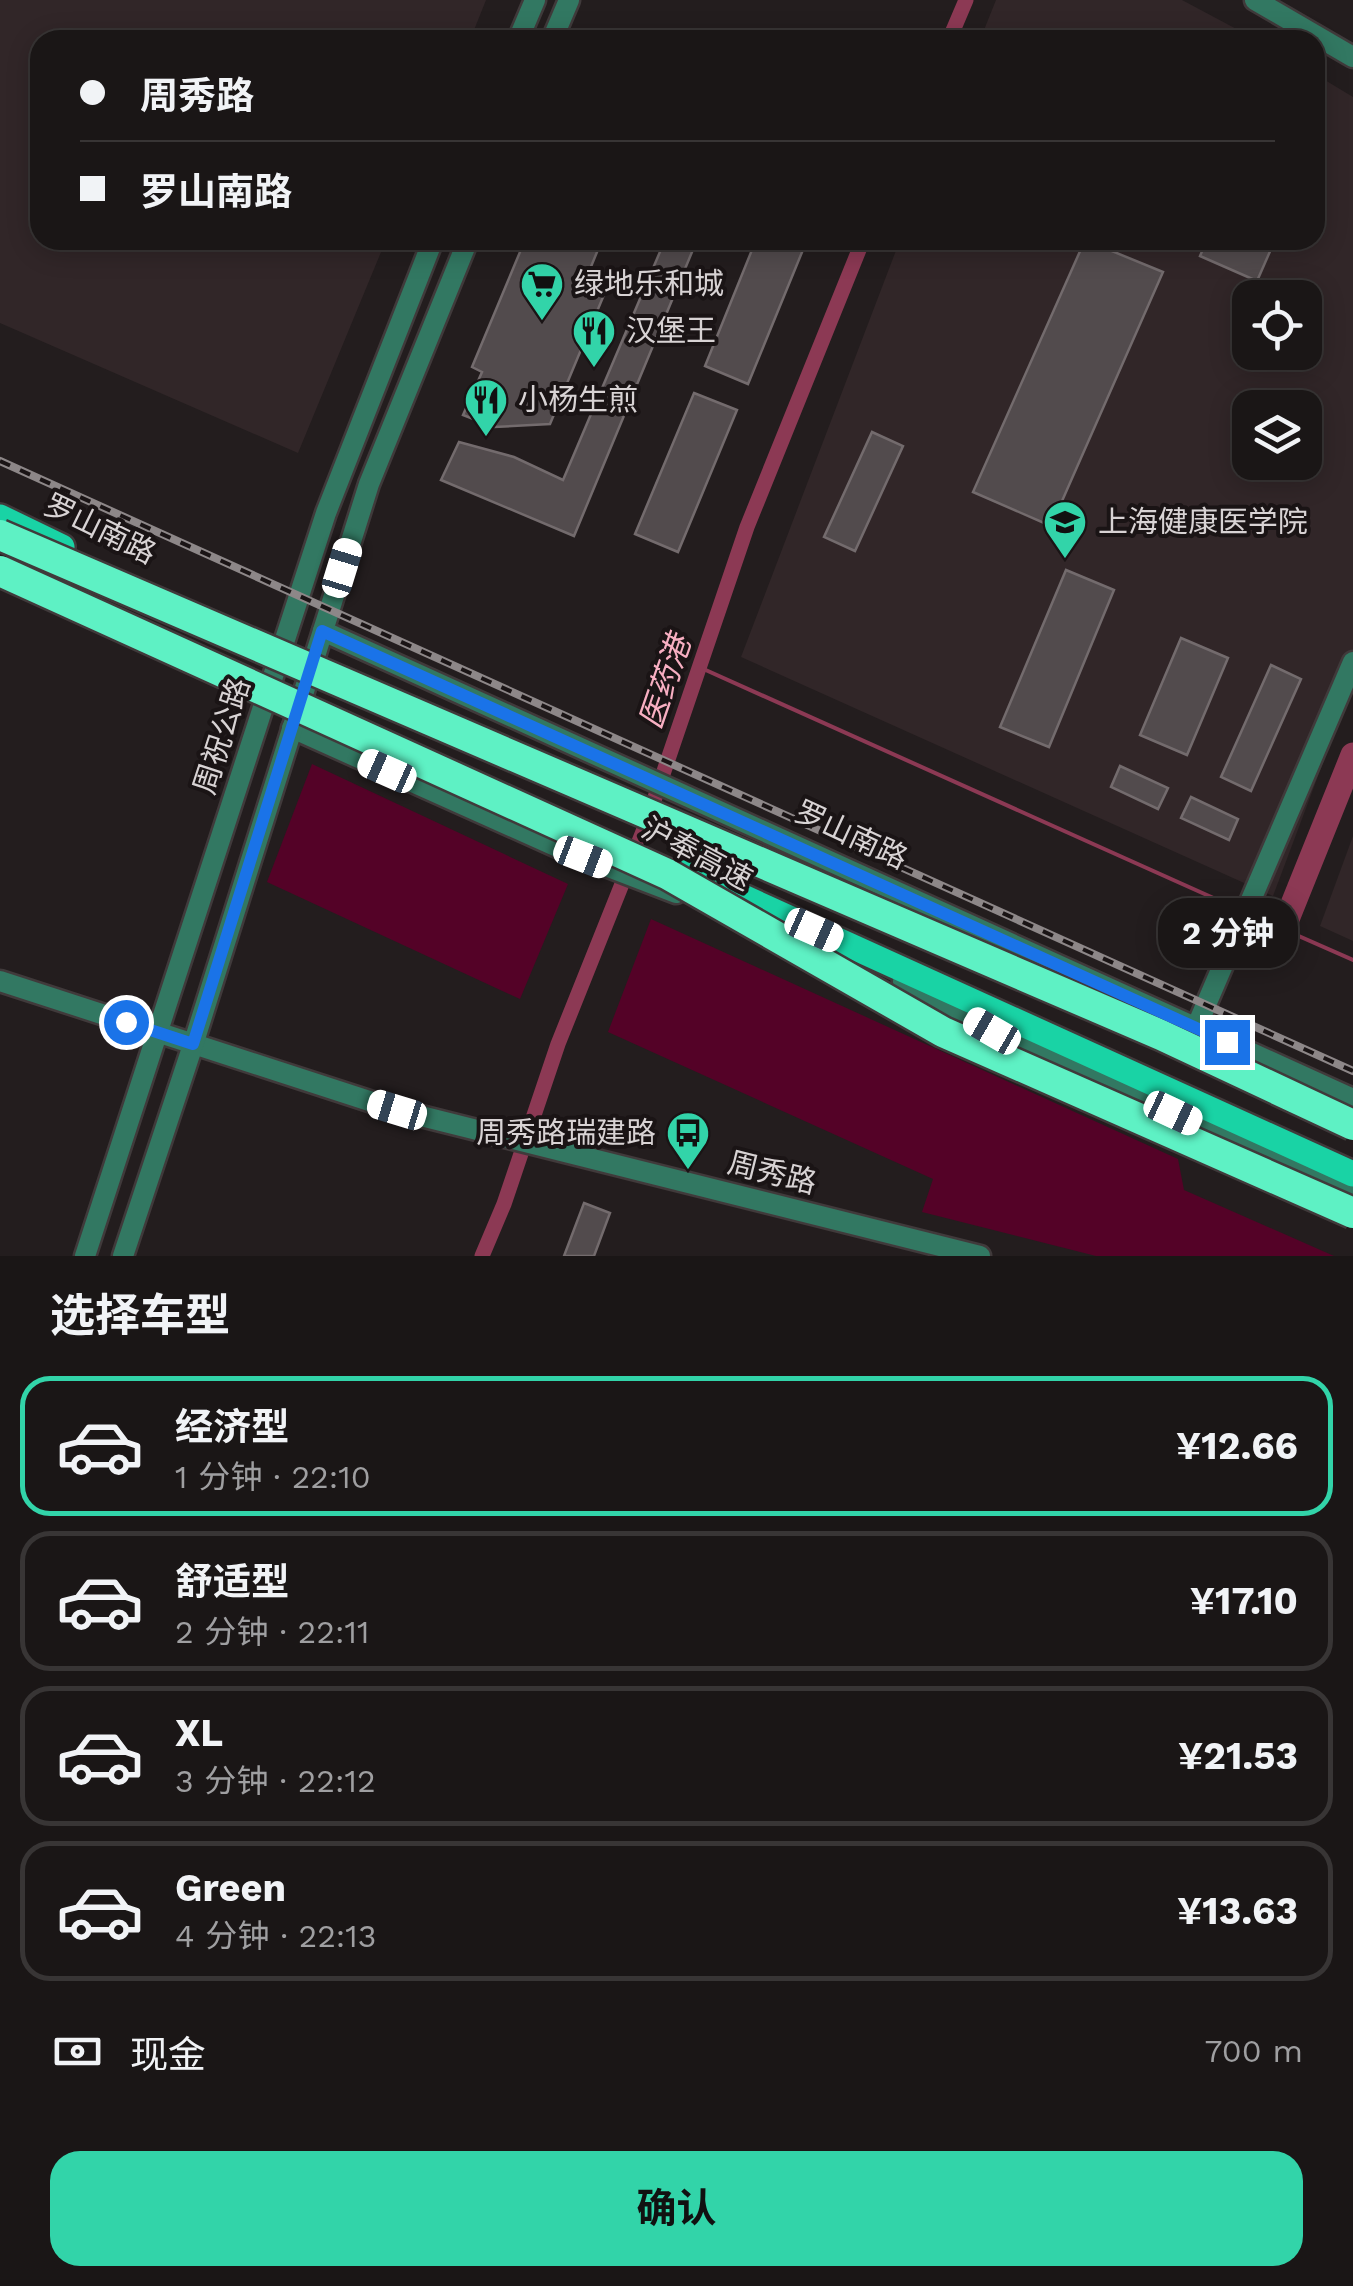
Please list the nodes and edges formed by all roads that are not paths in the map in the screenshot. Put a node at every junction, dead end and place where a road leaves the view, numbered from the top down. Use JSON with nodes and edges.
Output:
{"nodes":[{"id":1,"x":534,"y":0,"type":"edge"},
{"id":2,"x":569,"y":0,"type":"edge"},
{"id":3,"x":1255,"y":0,"type":"edge"},
{"id":4,"x":522,"y":30,"type":"edge"},
{"id":5,"x":556,"y":30,"type":"edge"},
{"id":6,"x":1307,"y":30,"type":"edge"},
{"id":7,"x":1325,"y":41,"type":"edge"},
{"id":8,"x":1353,"y":57,"type":"edge"},
{"id":9,"x":428,"y":250,"type":"edge"},
{"id":10,"x":464,"y":250,"type":"edge"},
{"id":11,"x":0,"y":517,"type":"edge"},
{"id":12,"x":0,"y":535,"type":"edge"},
{"id":13,"x":0,"y":575,"type":"edge"},
{"id":14,"x":322,"y":631,"type":"junction"},
{"id":15,"x":281,"y":653,"type":"junction"},
{"id":16,"x":1353,"y":662,"type":"edge"},
{"id":17,"x":312,"y":667,"type":"junction"},
{"id":18,"x":270,"y":687,"type":"junction"},
{"id":19,"x":301,"y":700,"type":"junction"},
{"id":20,"x":292,"y":728,"type":"junction"},
{"id":21,"x":666,"y":876,"type":"junction"},
{"id":22,"x":0,"y":981,"type":"edge"},
{"id":23,"x":1196,"y":1028,"type":"junction"},
{"id":24,"x":157,"y":1033,"type":"junction"},
{"id":25,"x":193,"y":1044,"type":"junction"},
{"id":26,"x":1353,"y":1099,"type":"edge"},
{"id":27,"x":1353,"y":1125,"type":"edge"},
{"id":28,"x":1353,"y":1137,"type":"edge"},
{"id":29,"x":1353,"y":1174,"type":"edge"},
{"id":30,"x":1353,"y":1195,"type":"edge"},
{"id":31,"x":1353,"y":1213,"type":"edge"},
{"id":32,"x":940,"y":1252,"type":"edge"},
{"id":33,"x":85,"y":1256,"type":"edge"},
{"id":34,"x":122,"y":1256,"type":"edge"},
{"id":35,"x":980,"y":1256,"type":"edge"}],
"edges":[{"from":1,"to":4,"type":"street"},
{"from":2,"to":5,"type":"street"},
{"from":3,"to":6,"type":"street"},
{"from":7,"to":8,"type":"street"},
{"from":9,"to":15,"type":"street","name":"周祝公路"},
{"from":10,"to":14,"type":"street"},
{"from":11,"to":15,"type":"main road","name":"罗山南路"},
{"from":12,"to":27,"type":"highway","name":"沪奉高速","bridge":true},
{"from":13,"to":18,"type":"main road"},
{"from":13,"to":31,"type":"highway","name":"沪奉高速","bridge":true},
{"from":14,"to":17,"type":"street"},
{"from":14,"to":23,"type":"street","name":"罗山南路"},
{"from":15,"to":17,"type":"main road","name":"罗山南路"},
{"from":15,"to":18,"type":"street","name":"周祝公路"},
{"from":16,"to":23,"type":"street"},
{"from":17,"to":19,"type":"street"},
{"from":17,"to":28,"type":"main road","name":"罗山南路","bridge":true},
{"from":18,"to":19,"type":"main road"},
{"from":18,"to":24,"type":"street","name":"周祝公路"},
{"from":19,"to":20,"type":"street"},
{"from":19,"to":21,"type":"main road"},
{"from":20,"to":21,"type":"street"},
{"from":20,"to":25,"type":"street"},
{"from":21,"to":29,"type":"main road"},
{"from":21,"to":30,"type":"street"},
{"from":22,"to":24,"type":"street"},
{"from":23,"to":26,"type":"street","name":"罗山南路"},
{"from":24,"to":25,"type":"street"},
{"from":24,"to":33,"type":"street","name":"周祝公路"},
{"from":25,"to":32,"type":"street","name":"周秀路"},
{"from":25,"to":34,"type":"street"},
{"from":32,"to":35,"type":"street","name":"周秀路"}]}
